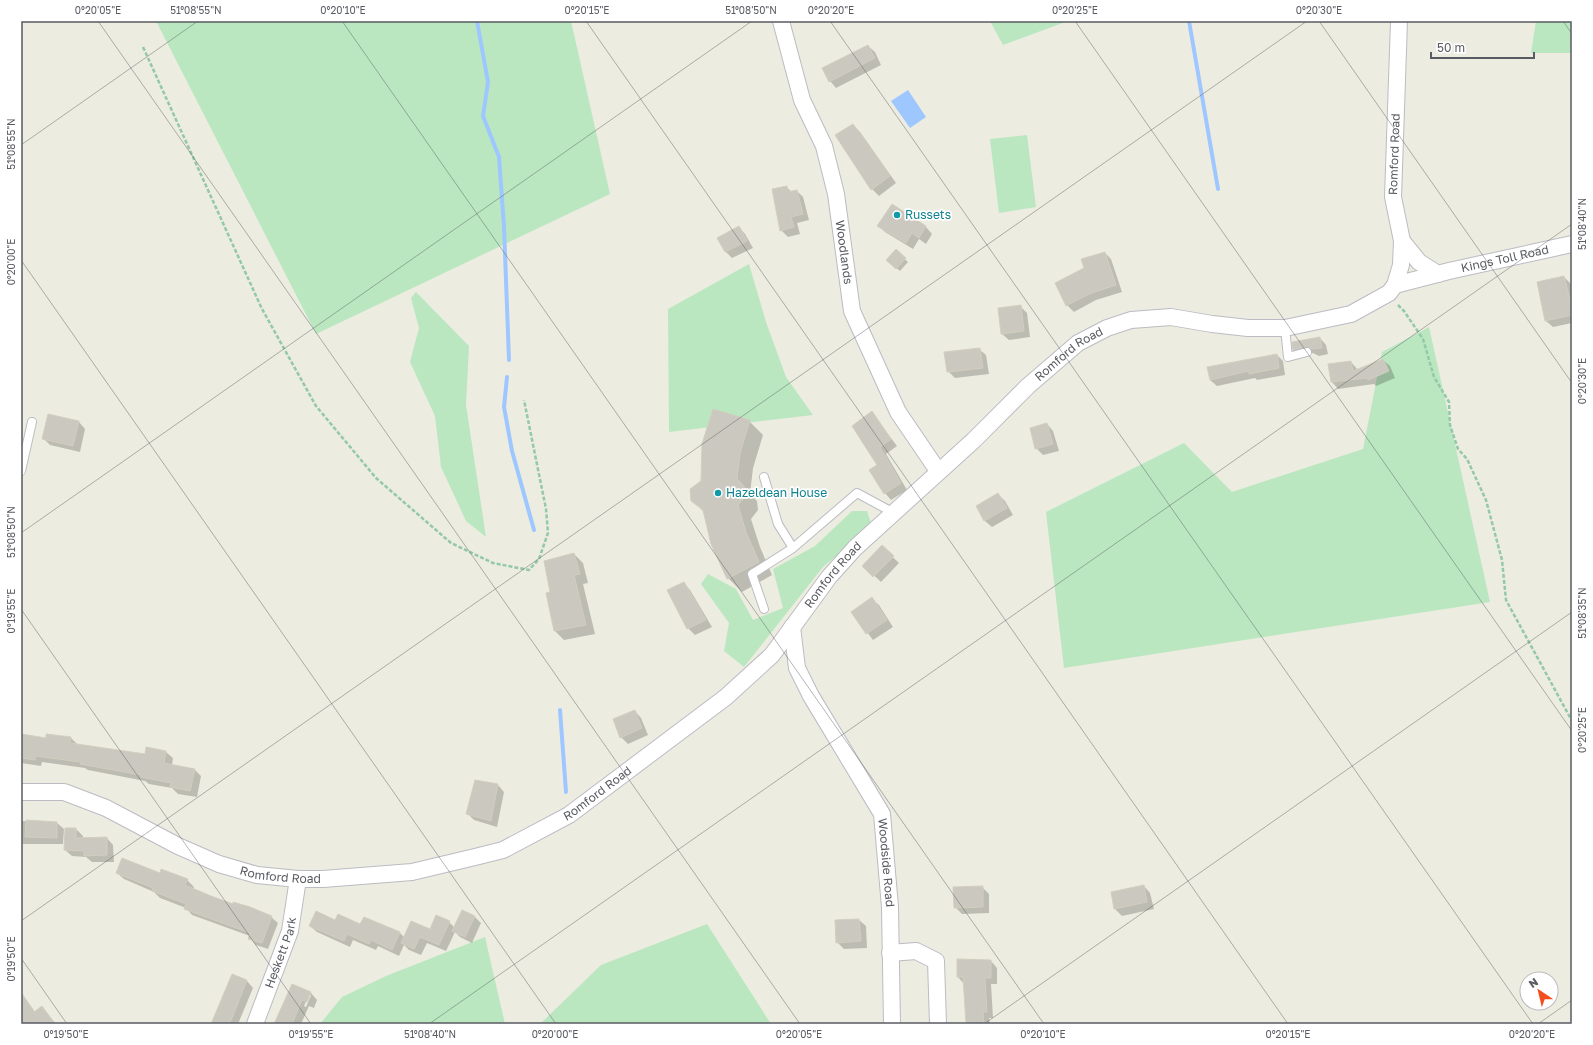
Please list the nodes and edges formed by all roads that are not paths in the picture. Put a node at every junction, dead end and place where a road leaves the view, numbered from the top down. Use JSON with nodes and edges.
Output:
{"nodes":[{"id":1,"x":781,"y":21,"type":"edge"},
{"id":2,"x":1399,"y":21,"type":"edge"},
{"id":3,"x":1402,"y":241,"type":"junction"},
{"id":4,"x":1572,"y":244,"type":"edge"},
{"id":5,"x":1438,"y":274,"type":"junction"},
{"id":6,"x":1392,"y":289,"type":"junction"},
{"id":7,"x":1285,"y":328,"type":"junction"},
{"id":8,"x":1307,"y":352,"type":"dead end"},
{"id":9,"x":32,"y":422,"type":"dead end"},
{"id":10,"x":21,"y":470,"type":"edge"},
{"id":11,"x":938,"y":471,"type":"junction"},
{"id":12,"x":764,"y":477,"type":"dead end"},
{"id":13,"x":894,"y":513,"type":"junction"},
{"id":14,"x":793,"y":548,"type":"junction"},
{"id":15,"x":764,"y":609,"type":"dead end"},
{"id":16,"x":792,"y":627,"type":"junction"},
{"id":17,"x":21,"y":792,"type":"edge"},
{"id":18,"x":298,"y":879,"type":"junction"},
{"id":19,"x":890,"y":953,"type":"junction"},
{"id":20,"x":255,"y":1024,"type":"edge"},
{"id":21,"x":892,"y":1024,"type":"edge"},
{"id":22,"x":938,"y":1024,"type":"edge"}],
"edges":[{"from":1,"to":11,"type":"street","name":"Woodlands"},
{"from":2,"to":3,"type":"street","name":"Romford Road"},
{"from":3,"to":5,"type":"street"},
{"from":3,"to":6,"type":"street","name":"Romford Road"},
{"from":4,"to":5,"type":"street","name":"Kings Toll Road"},
{"from":5,"to":6,"type":"street","name":"Kings Toll Road"},
{"from":6,"to":7,"type":"street","name":"Romford Road"},
{"from":7,"to":8,"type":"lane"},
{"from":7,"to":11,"type":"street","name":"Romford Road"},
{"from":9,"to":10,"type":"lane"},
{"from":11,"to":13,"type":"street","name":"Romford Road"},
{"from":12,"to":14,"type":"lane"},
{"from":13,"to":14,"type":"lane"},
{"from":13,"to":16,"type":"street","name":"Romford Road"},
{"from":14,"to":15,"type":"lane"},
{"from":16,"to":18,"type":"street","name":"Romford Road"},
{"from":16,"to":19,"type":"street","name":"Woodside Road"},
{"from":17,"to":18,"type":"street","name":"Romford Road"},
{"from":18,"to":20,"type":"street","name":"Heskett Park"},
{"from":19,"to":21,"type":"street","name":"Woodside Road"},
{"from":19,"to":22,"type":"street"}]}
